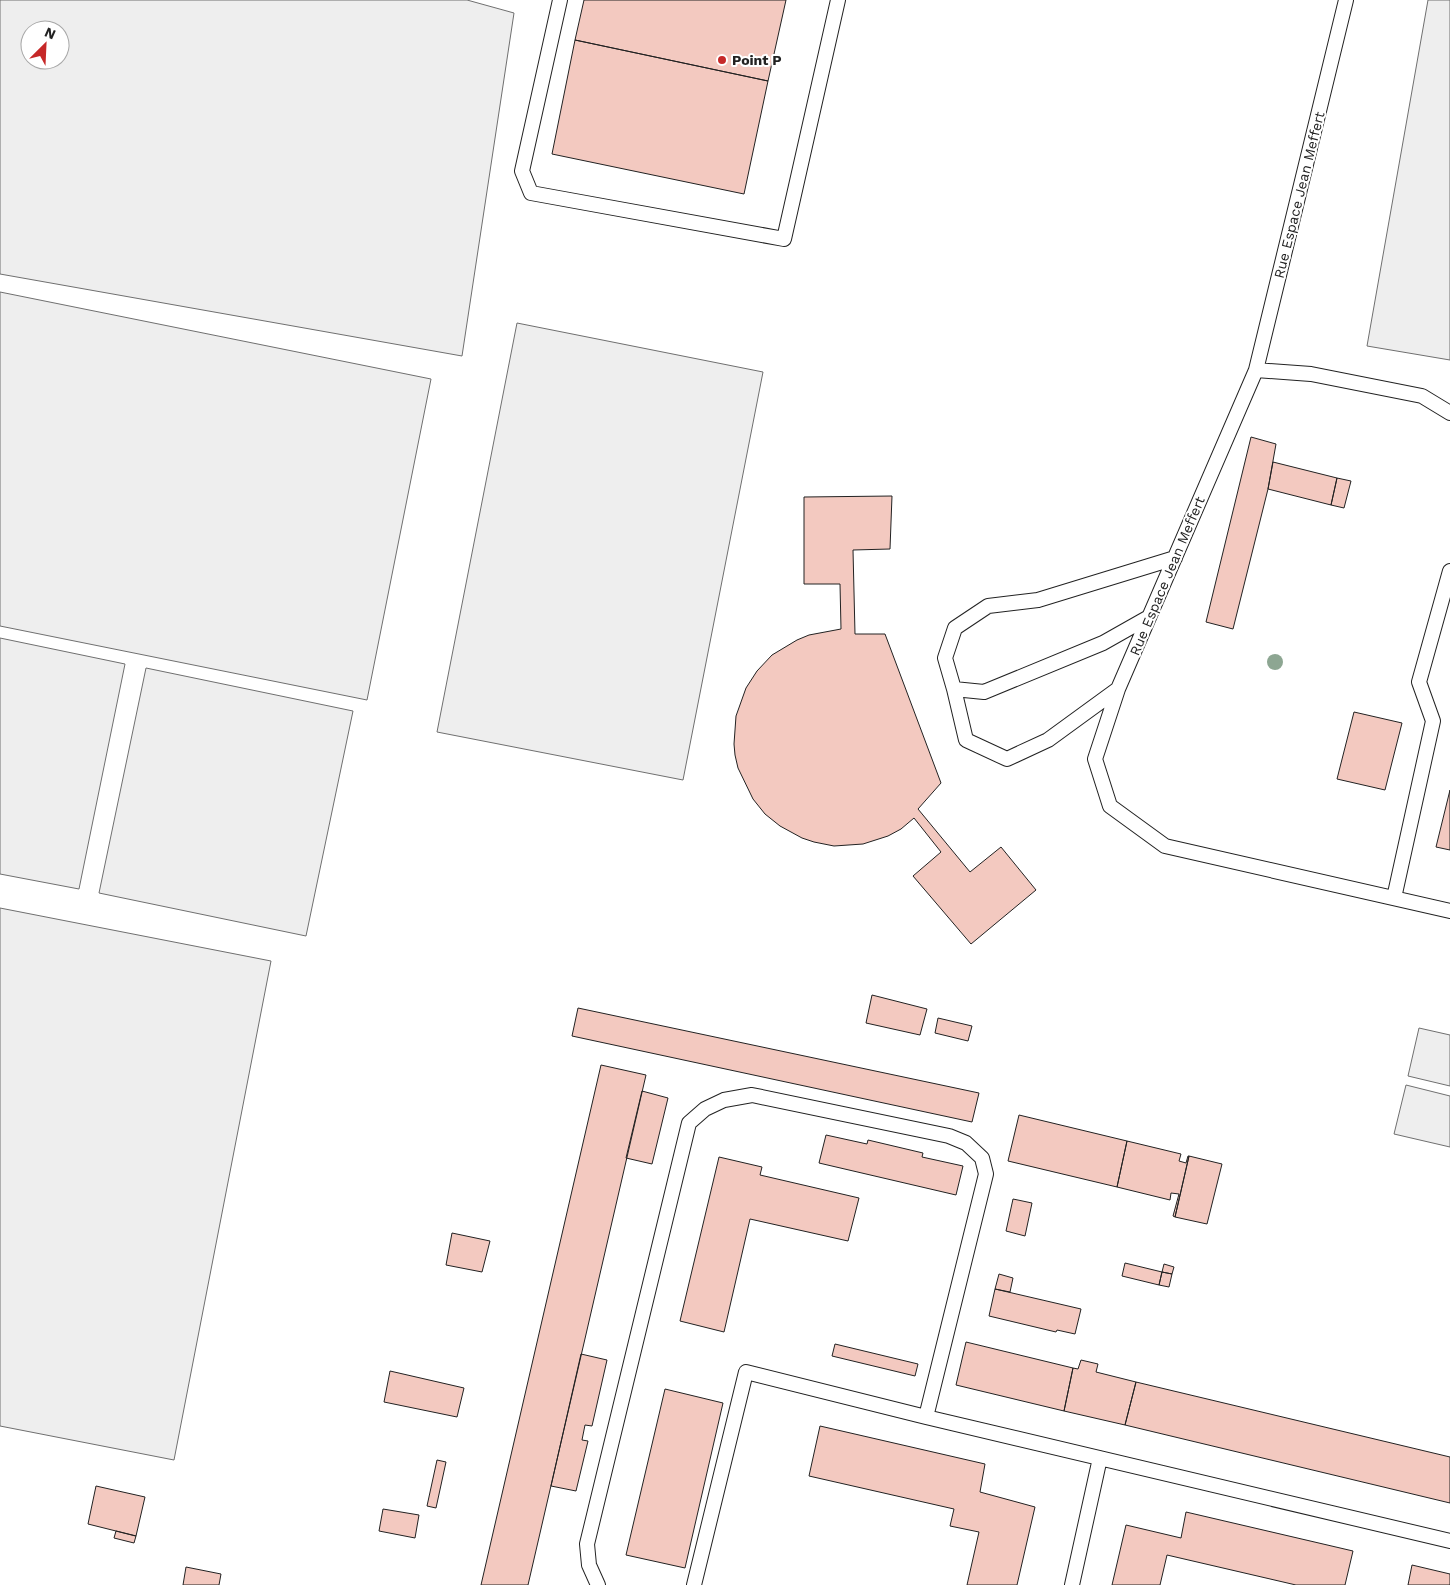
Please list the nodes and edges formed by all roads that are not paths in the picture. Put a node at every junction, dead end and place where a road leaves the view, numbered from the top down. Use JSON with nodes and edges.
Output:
{"nodes":[{"id":1,"x":560,"y":0,"type":"edge"},
{"id":2,"x":838,"y":0,"type":"edge"},
{"id":3,"x":1346,"y":0,"type":"edge"},
{"id":4,"x":1256,"y":370,"type":"junction"},
{"id":5,"x":1450,"y":412,"type":"edge"},
{"id":6,"x":1175,"y":558,"type":"junction"},
{"id":7,"x":1450,"y":571,"type":"edge"},
{"id":8,"x":1149,"y":617,"type":"junction"},
{"id":9,"x":954,"y":688,"type":"junction"},
{"id":10,"x":1118,"y":689,"type":"junction"},
{"id":11,"x":1394,"y":898,"type":"junction"},
{"id":12,"x":1450,"y":911,"type":"edge"},
{"id":13,"x":926,"y":1417,"type":"junction"},
{"id":14,"x":1100,"y":1458,"type":"junction"},
{"id":15,"x":1450,"y":1540,"type":"edge"},
{"id":16,"x":598,"y":1585,"type":"edge"},
{"id":17,"x":694,"y":1585,"type":"edge"},
{"id":18,"x":1072,"y":1585,"type":"edge"}],
"edges":[{"from":1,"to":2,"type":"lane"},
{"from":3,"to":4,"type":"lane","name":"Rue Espace Jean Meffert"},
{"from":4,"to":5,"type":"lane"},
{"from":4,"to":6,"type":"lane","name":"Rue Espace Jean Meffert"},
{"from":6,"to":8,"type":"lane","name":"Rue Espace Jean Meffert"},
{"from":6,"to":9,"type":"lane"},
{"from":7,"to":11,"type":"lane"},
{"from":8,"to":9,"type":"lane"},
{"from":8,"to":10,"type":"lane","name":"Rue Espace Jean Meffert"},
{"from":9,"to":10,"type":"lane"},
{"from":10,"to":11,"type":"lane","name":"Rue Espace Jean Meffert"},
{"from":11,"to":12,"type":"lane","name":"Rue Espace Jean Meffert"},
{"from":13,"to":14,"type":"lane"},
{"from":13,"to":16,"type":"lane"},
{"from":13,"to":17,"type":"lane"},
{"from":14,"to":15,"type":"lane"},
{"from":14,"to":18,"type":"lane"}]}
